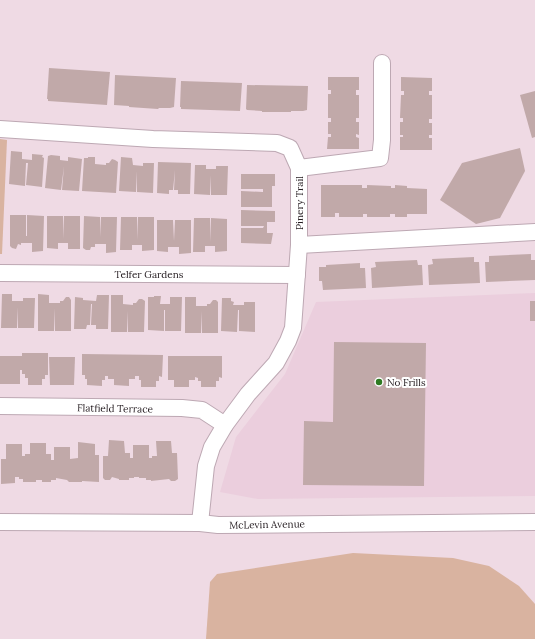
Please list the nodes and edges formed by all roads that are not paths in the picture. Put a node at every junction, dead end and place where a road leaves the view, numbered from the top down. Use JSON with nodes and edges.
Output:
{"nodes":[{"id":1,"x":382,"y":63,"type":"dead end"},
{"id":2,"x":0,"y":129,"type":"edge"},
{"id":3,"x":299,"y":168,"type":"junction"},
{"id":4,"x":535,"y":232,"type":"edge"},
{"id":5,"x":299,"y":246,"type":"junction"},
{"id":6,"x":0,"y":273,"type":"edge"},
{"id":7,"x":297,"y":275,"type":"junction"},
{"id":8,"x":0,"y":406,"type":"edge"},
{"id":9,"x":225,"y":425,"type":"junction"},
{"id":10,"x":0,"y":522,"type":"edge"},
{"id":11,"x":535,"y":522,"type":"edge"},
{"id":12,"x":200,"y":523,"type":"junction"}],
"edges":[{"from":1,"to":3,"type":"street"},
{"from":2,"to":3,"type":"street","name":"Pinery Trail"},
{"from":3,"to":5,"type":"street","name":"Pinery Trail"},
{"from":4,"to":5,"type":"street"},
{"from":5,"to":7,"type":"street","name":"Pinery Trail"},
{"from":6,"to":7,"type":"street","name":"Telfer Gardens"},
{"from":7,"to":9,"type":"street","name":"Pinery Trail"},
{"from":8,"to":9,"type":"street","name":"Flatfield Terrace"},
{"from":9,"to":12,"type":"street","name":"Pinery Trail"},
{"from":10,"to":12,"type":"street","name":"McLevin Avenue"},
{"from":11,"to":12,"type":"street","name":"McLevin Avenue"}]}
